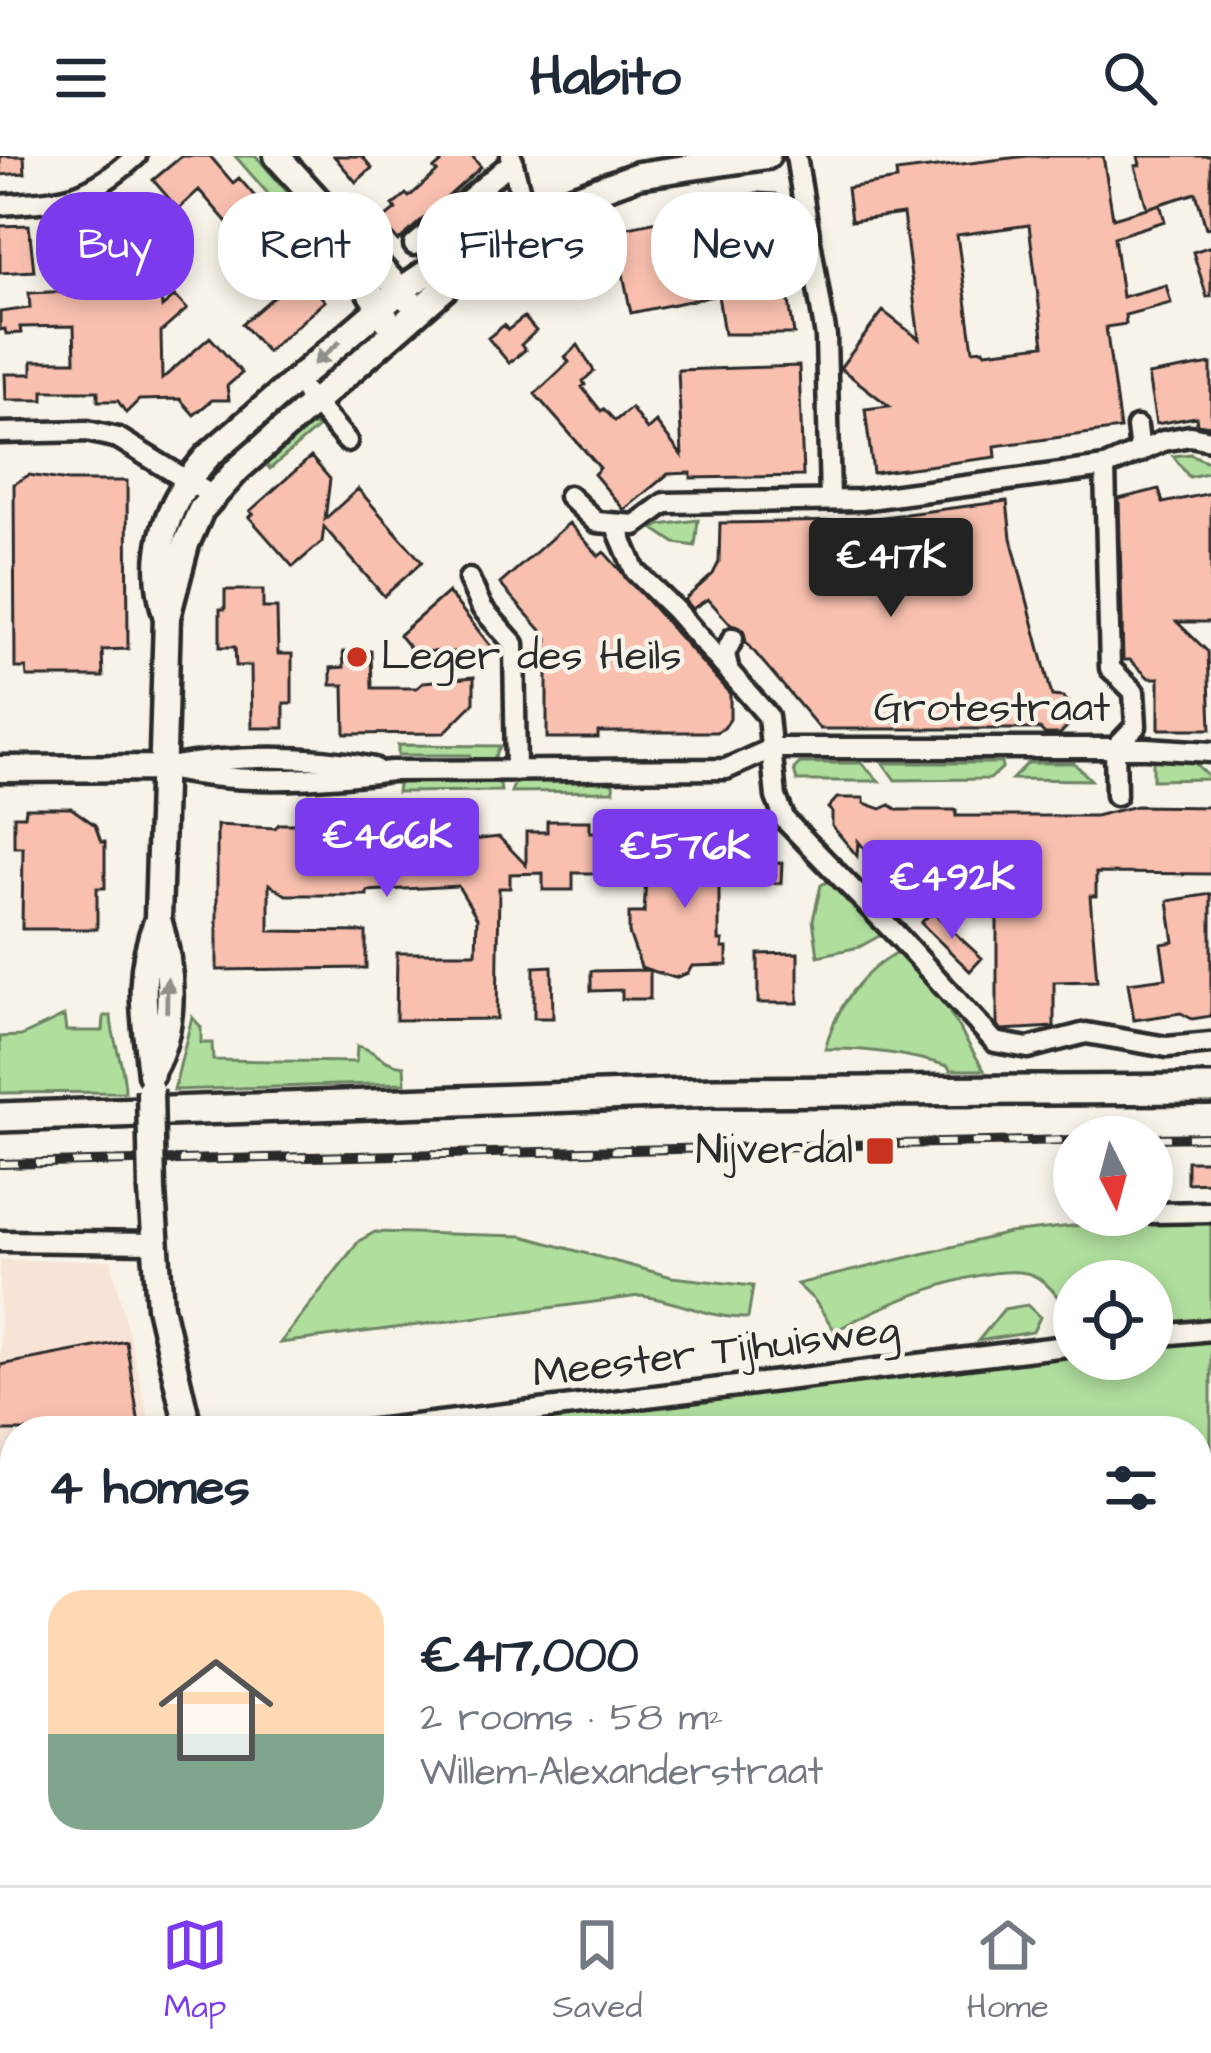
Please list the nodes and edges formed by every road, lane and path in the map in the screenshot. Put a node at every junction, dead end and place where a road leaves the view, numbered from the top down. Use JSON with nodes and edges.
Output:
{"nodes":[{"id":1,"x":136,"y":156,"type":"edge"},
{"id":2,"x":277,"y":156,"type":"edge"},
{"id":3,"x":767,"y":156,"type":"edge"},
{"id":4,"x":796,"y":156,"type":"edge"},
{"id":5,"x":512,"y":159,"type":"edge"},
{"id":6,"x":723,"y":159,"type":"edge"},
{"id":7,"x":307,"y":192,"type":"edge"},
{"id":8,"x":520,"y":192,"type":"edge"},
{"id":9,"x":590,"y":192,"type":"edge"},
{"id":10,"x":0,"y":205,"type":"edge"},
{"id":11,"x":414,"y":245,"type":"dead end"},
{"id":12,"x":417,"y":278,"type":"edge"},
{"id":13,"x":393,"y":283,"type":"edge"},
{"id":14,"x":400,"y":290,"type":"junction"},
{"id":15,"x":374,"y":300,"type":"edge"},
{"id":16,"x":430,"y":300,"type":"edge"},
{"id":17,"x":379,"y":308,"type":"junction"},
{"id":18,"x":418,"y":310,"type":"junction"},
{"id":19,"x":395,"y":331,"type":"junction"},
{"id":20,"x":296,"y":380,"type":"junction"},
{"id":21,"x":314,"y":402,"type":"junction"},
{"id":22,"x":1138,"y":428,"type":"dead end"},
{"id":23,"x":0,"y":434,"type":"edge"},
{"id":24,"x":1211,"y":440,"type":"edge"},
{"id":25,"x":347,"y":441,"type":"dead end"},
{"id":26,"x":1141,"y":452,"type":"junction"},
{"id":27,"x":1106,"y":467,"type":"junction"},
{"id":28,"x":186,"y":481,"type":"junction"},
{"id":29,"x":211,"y":495,"type":"junction"},
{"id":30,"x":569,"y":496,"type":"dead end"},
{"id":31,"x":830,"y":500,"type":"junction"},
{"id":32,"x":615,"y":524,"type":"junction"},
{"id":33,"x":469,"y":579,"type":"dead end"},
{"id":34,"x":167,"y":617,"type":"junction"},
{"id":35,"x":733,"y":638,"type":"dead end"},
{"id":36,"x":728,"y":667,"type":"junction"},
{"id":37,"x":773,"y":748,"type":"junction"},
{"id":38,"x":1115,"y":748,"type":"junction"},
{"id":39,"x":1211,"y":752,"type":"edge"},
{"id":40,"x":163,"y":768,"type":"junction"},
{"id":41,"x":0,"y":769,"type":"edge"},
{"id":42,"x":516,"y":771,"type":"junction"},
{"id":43,"x":1116,"y":795,"type":"dead end"},
{"id":44,"x":1211,"y":1043,"type":"edge"},
{"id":45,"x":1211,"y":1089,"type":"edge"},
{"id":46,"x":1211,"y":1107,"type":"edge"},
{"id":47,"x":0,"y":1117,"type":"edge"},
{"id":48,"x":0,"y":1133,"type":"edge"},
{"id":49,"x":1211,"y":1212,"type":"edge"},
{"id":50,"x":1173,"y":1213,"type":"edge"},
{"id":51,"x":0,"y":1240,"type":"edge"},
{"id":52,"x":152,"y":1243,"type":"junction"},
{"id":53,"x":1211,"y":1330,"type":"edge"},
{"id":54,"x":1173,"y":1334,"type":"edge"},
{"id":55,"x":1053,"y":1348,"type":"edge"},
{"id":56,"x":185,"y":1416,"type":"edge"},
{"id":57,"x":489,"y":1416,"type":"edge"}],
"edges":[{"from":1,"to":10,"type":"street"},
{"from":2,"to":7,"type":"street"},
{"from":3,"to":6,"type":"street"},
{"from":4,"to":31,"type":"street"},
{"from":5,"to":8,"type":"street"},
{"from":5,"to":11,"type":"street"},
{"from":6,"to":9,"type":"street"},
{"from":12,"to":14,"type":"street"},
{"from":13,"to":14,"type":"street"},
{"from":14,"to":17,"type":"street"},
{"from":14,"to":18,"type":"street"},
{"from":15,"to":17,"type":"street"},
{"from":16,"to":18,"type":"street"},
{"from":17,"to":19,"type":"street"},
{"from":17,"to":20,"type":"street","one_way":true},
{"from":18,"to":19,"type":"street"},
{"from":19,"to":21,"type":"street"},
{"from":20,"to":21,"type":"street"},
{"from":20,"to":28,"type":"street"},
{"from":21,"to":25,"type":"street"},
{"from":21,"to":29,"type":"street"},
{"from":22,"to":26,"type":"street"},
{"from":23,"to":28,"type":"street"},
{"from":24,"to":26,"type":"street"},
{"from":26,"to":27,"type":"street"},
{"from":27,"to":31,"type":"street"},
{"from":27,"to":38,"type":"street"},
{"from":28,"to":29,"type":"street"},
{"from":28,"to":34,"type":"street"},
{"from":29,"to":34,"type":"street"},
{"from":30,"to":32,"type":"street"},
{"from":31,"to":32,"type":"street"},
{"from":32,"to":36,"type":"street"},
{"from":33,"to":42,"type":"street"},
{"from":34,"to":40,"type":"street"},
{"from":35,"to":36,"type":"street"},
{"from":36,"to":37,"type":"street"},
{"from":37,"to":38,"type":"street","name":"Grotestraat"},
{"from":37,"to":42,"type":"street","name":"Grotestraat"},
{"from":37,"to":44,"type":"street"},
{"from":38,"to":39,"type":"street","name":"Grotestraat"},
{"from":38,"to":43,"type":"street"},
{"from":40,"to":41,"type":"street","name":"Grotestraat"},
{"from":40,"to":42,"type":"street","name":"Grotestraat"},
{"from":40,"to":52,"type":"street","bridge":true},
{"from":45,"to":47,"type":"main road"},
{"from":46,"to":48,"type":"main road"},
{"from":49,"to":50,"type":"street"},
{"from":51,"to":52,"type":"street"},
{"from":52,"to":56,"type":"street"},
{"from":53,"to":54,"type":"street"},
{"from":55,"to":57,"type":"street","name":"Meester Tijhuisweg"}]}
